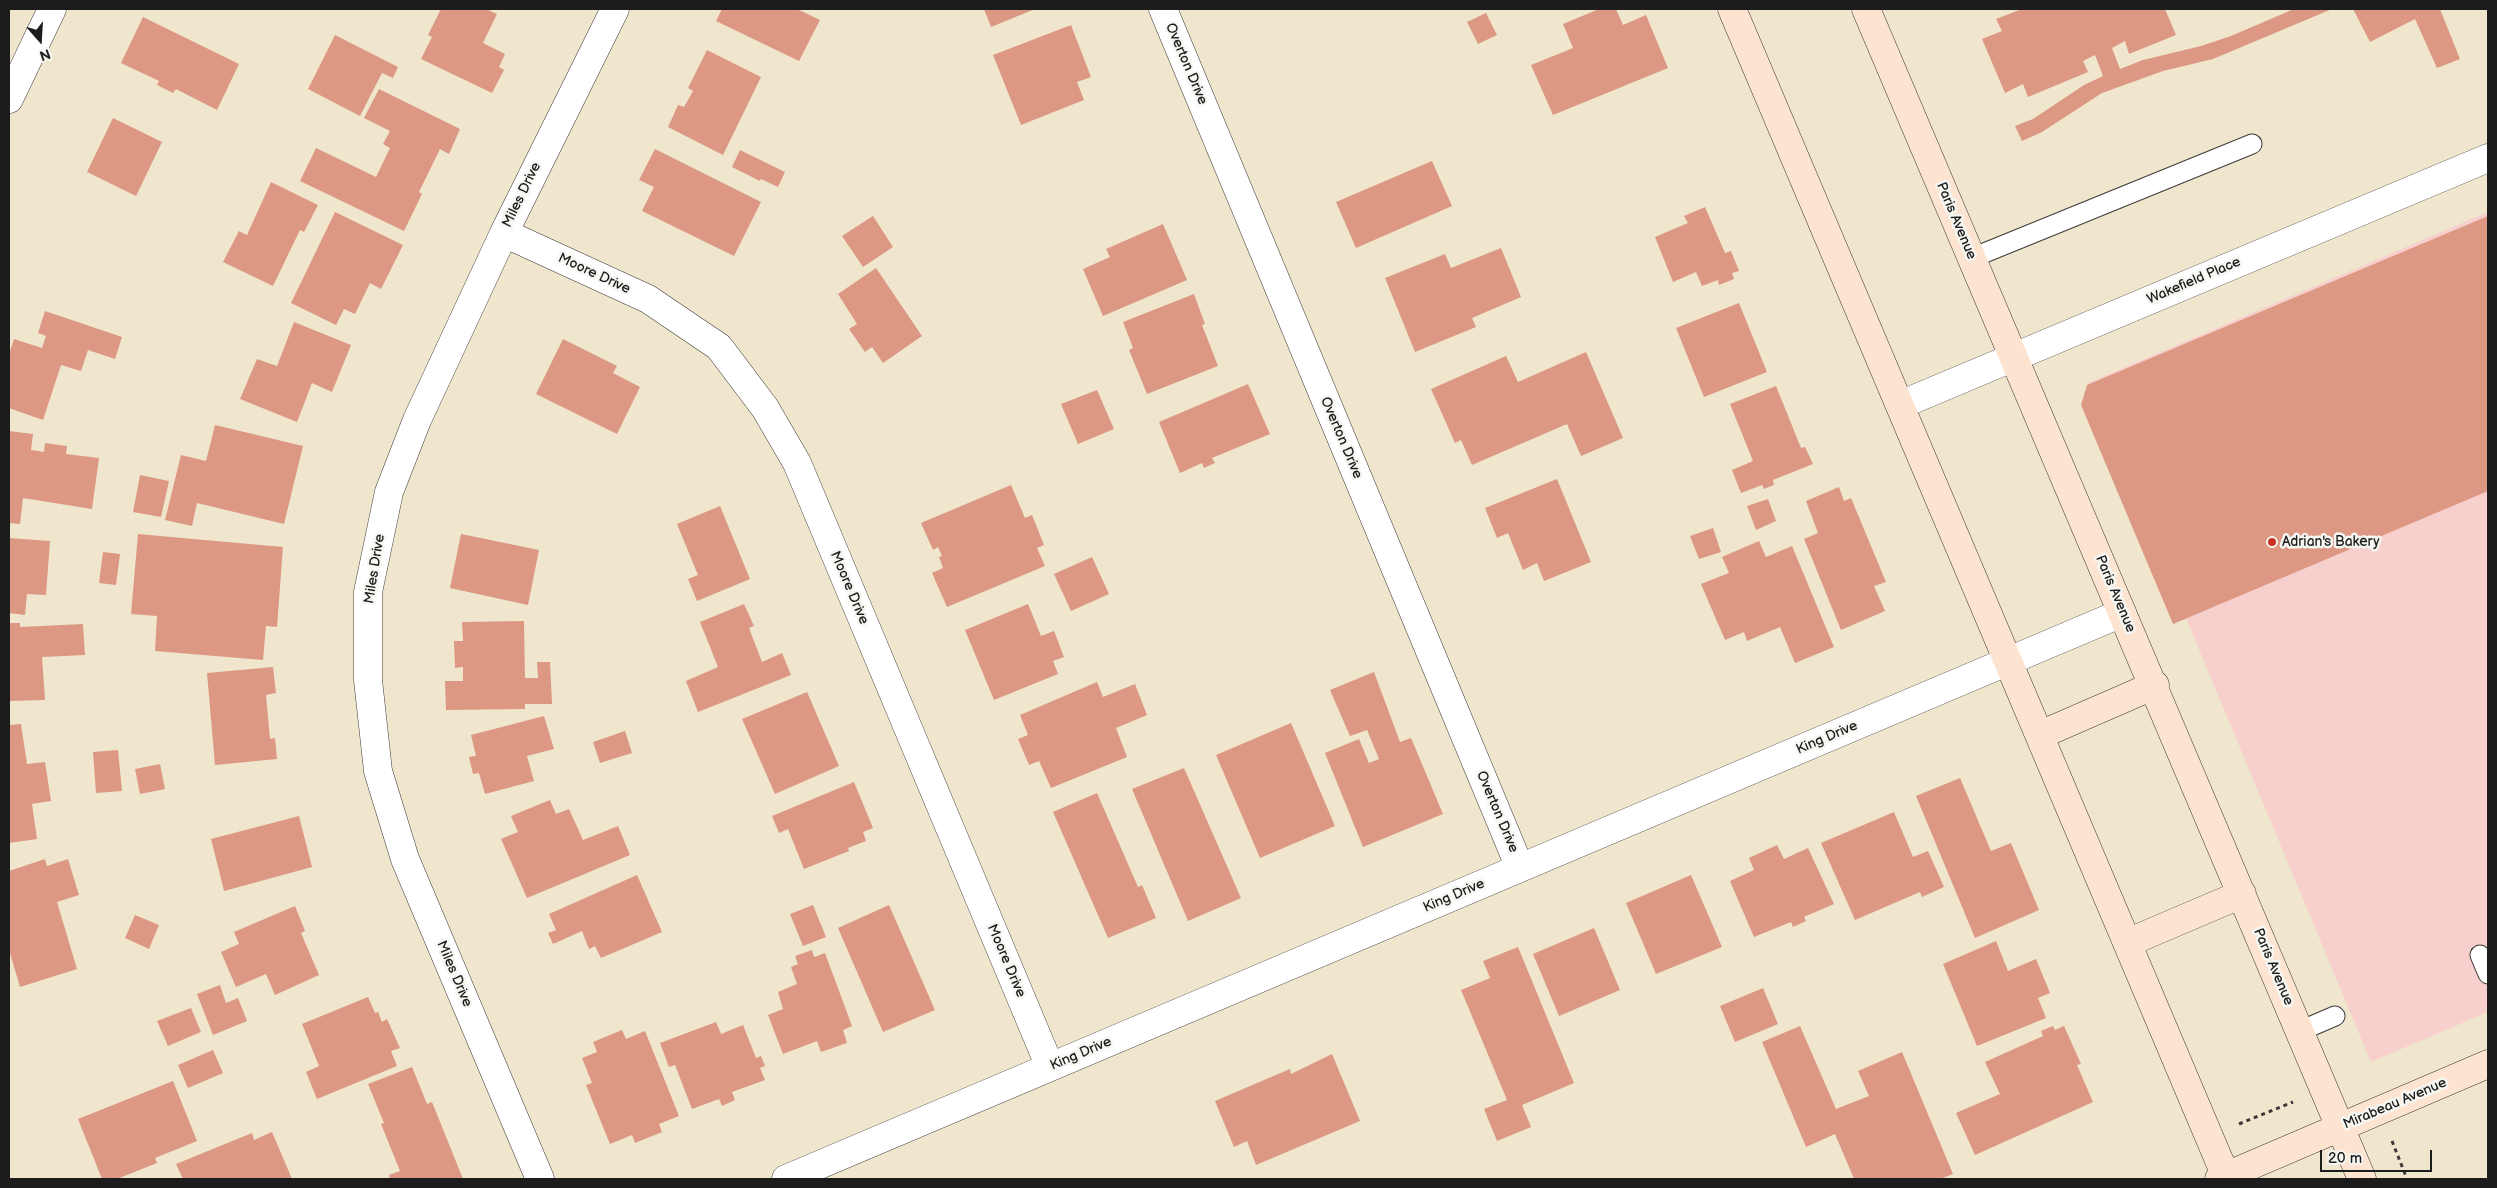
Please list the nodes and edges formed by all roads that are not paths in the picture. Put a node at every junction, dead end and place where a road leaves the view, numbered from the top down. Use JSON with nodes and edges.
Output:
{"nodes":[{"id":1,"x":52,"y":9,"type":"edge"},
{"id":2,"x":615,"y":9,"type":"edge"},
{"id":3,"x":1163,"y":9,"type":"edge"},
{"id":4,"x":1732,"y":9,"type":"edge"},
{"id":5,"x":1866,"y":9,"type":"edge"},
{"id":6,"x":9,"y":99,"type":"edge"},
{"id":7,"x":2252,"y":144,"type":"dead end"},
{"id":8,"x":2488,"y":158,"type":"edge"},
{"id":9,"x":504,"y":232,"type":"junction"},
{"id":10,"x":1972,"y":258,"type":"junction"},
{"id":11,"x":2014,"y":357,"type":"junction"},
{"id":12,"x":1900,"y":405,"type":"junction"},
{"id":13,"x":2122,"y":613,"type":"junction"},
{"id":14,"x":2008,"y":661,"type":"junction"},
{"id":15,"x":2155,"y":685,"type":"junction"},
{"id":16,"x":2040,"y":735,"type":"junction"},
{"id":17,"x":1520,"y":868,"type":"junction"},
{"id":18,"x":2242,"y":894,"type":"junction"},
{"id":19,"x":2127,"y":943,"type":"junction"},
{"id":20,"x":2480,"y":955,"type":"dead end"},
{"id":21,"x":2488,"y":974,"type":"edge"},
{"id":22,"x":2335,"y":1016,"type":"dead end"},
{"id":23,"x":2300,"y":1031,"type":"junction"},
{"id":24,"x":2488,"y":1064,"type":"edge"},
{"id":25,"x":1050,"y":1067,"type":"junction"},
{"id":26,"x":2341,"y":1128,"type":"junction"},
{"id":27,"x":2224,"y":1178,"type":"edge"},
{"id":28,"x":540,"y":1179,"type":"edge"},
{"id":29,"x":786,"y":1179,"type":"edge"},
{"id":30,"x":2362,"y":1179,"type":"edge"}],
"edges":[{"from":1,"to":6,"type":"street"},
{"from":2,"to":9,"type":"street","name":"Miles Drive"},
{"from":3,"to":17,"type":"street","name":"Overton Drive"},
{"from":4,"to":12,"type":"street"},
{"from":5,"to":10,"type":"street","name":"Paris Avenue"},
{"from":7,"to":10,"type":"lane"},
{"from":8,"to":11,"type":"street","name":"Wakefield Place"},
{"from":9,"to":25,"type":"street","name":"Moore Drive"},
{"from":9,"to":28,"type":"street","name":"Miles Drive"},
{"from":10,"to":11,"type":"street","name":"Paris Avenue"},
{"from":11,"to":12,"type":"street","name":"Wakefield Place"},
{"from":11,"to":13,"type":"street","name":"Paris Avenue"},
{"from":12,"to":14,"type":"street"},
{"from":13,"to":14,"type":"street","name":"King Drive"},
{"from":13,"to":15,"type":"street","name":"Paris Avenue"},
{"from":14,"to":16,"type":"street"},
{"from":14,"to":17,"type":"street","name":"King Drive"},
{"from":15,"to":16,"type":"street"},
{"from":15,"to":18,"type":"street","name":"Paris Avenue"},
{"from":16,"to":19,"type":"street"},
{"from":17,"to":25,"type":"street","name":"King Drive"},
{"from":18,"to":19,"type":"street"},
{"from":18,"to":23,"type":"street","name":"Paris Avenue"},
{"from":19,"to":27,"type":"street"},
{"from":20,"to":21,"type":"lane"},
{"from":22,"to":23,"type":"lane"},
{"from":23,"to":26,"type":"street","name":"Paris Avenue"},
{"from":24,"to":26,"type":"street","name":"Mirabeau Avenue"},
{"from":25,"to":29,"type":"street","name":"King Drive"},
{"from":26,"to":27,"type":"street","name":"Mirabeau Avenue"},
{"from":26,"to":30,"type":"street","name":"Paris Avenue"}]}
